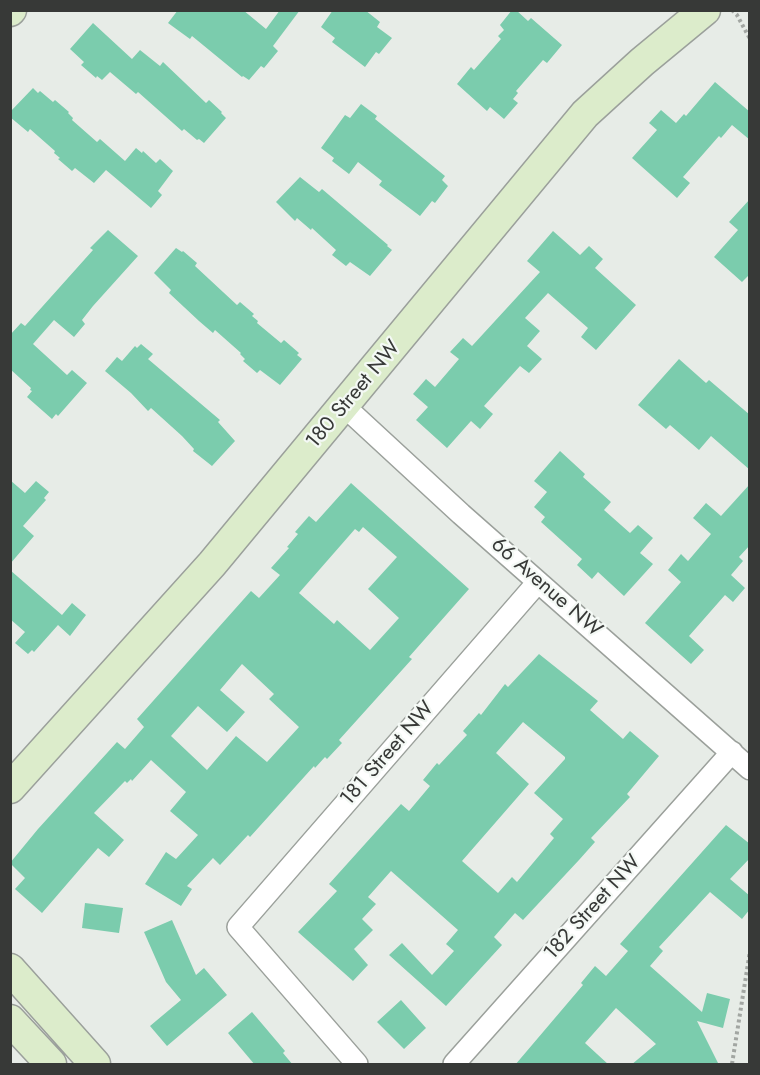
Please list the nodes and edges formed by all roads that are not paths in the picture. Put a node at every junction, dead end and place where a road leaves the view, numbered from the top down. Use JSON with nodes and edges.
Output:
{"nodes":[{"id":1,"x":705,"y":10,"type":"edge"},
{"id":2,"x":344,"y":406,"type":"junction"},
{"id":3,"x":538,"y":582,"type":"junction"},
{"id":4,"x":732,"y":752,"type":"junction"},
{"id":5,"x":750,"y":768,"type":"edge"},
{"id":6,"x":10,"y":788,"type":"edge"},
{"id":7,"x":10,"y":969,"type":"edge"},
{"id":8,"x":10,"y":1020,"type":"edge"},
{"id":9,"x":51,"y":1065,"type":"edge"},
{"id":10,"x":95,"y":1065,"type":"edge"},
{"id":11,"x":357,"y":1065,"type":"edge"},
{"id":12,"x":454,"y":1065,"type":"edge"}],
"edges":[{"from":1,"to":2,"type":"street","name":"180 Street NW"},
{"from":2,"to":3,"type":"street","name":"66 Avenue NW"},
{"from":2,"to":6,"type":"street","name":"180 Street NW"},
{"from":3,"to":4,"type":"street","name":"66 Avenue NW"},
{"from":3,"to":11,"type":"street","name":"181 Street NW"},
{"from":4,"to":5,"type":"street","name":"66 Avenue NW"},
{"from":4,"to":12,"type":"street","name":"182 Street NW"},
{"from":7,"to":10,"type":"street"},
{"from":8,"to":9,"type":"street"}]}
